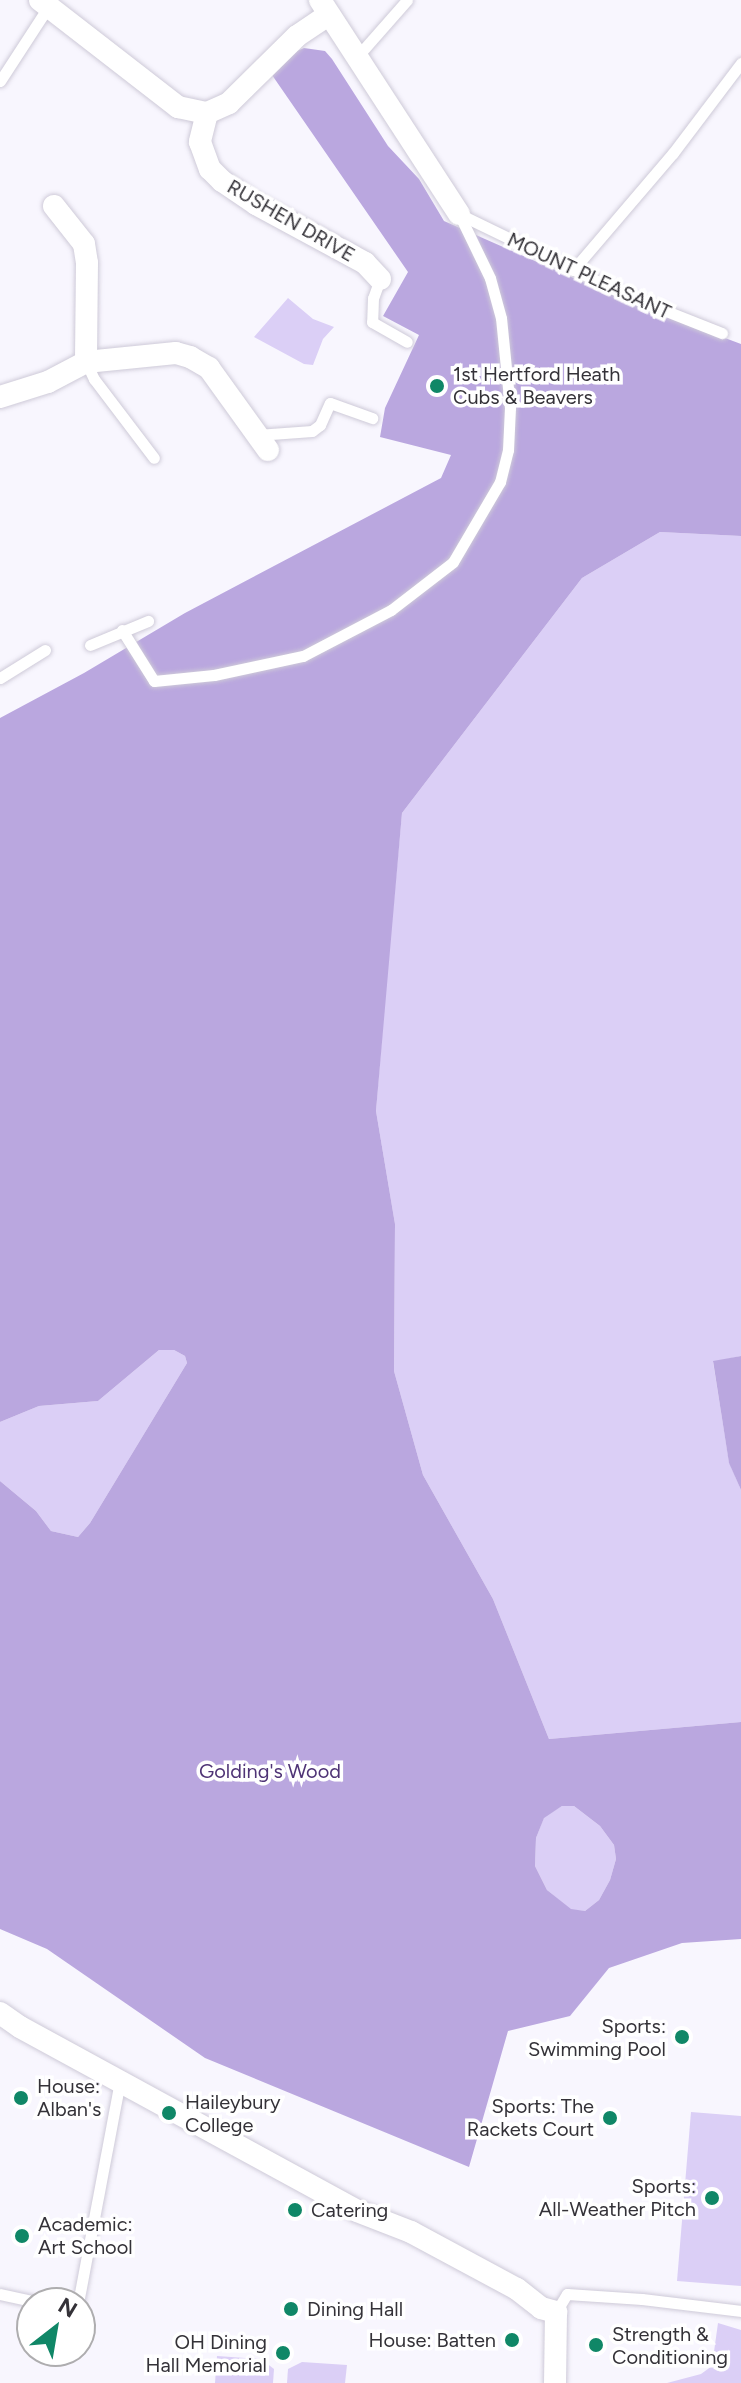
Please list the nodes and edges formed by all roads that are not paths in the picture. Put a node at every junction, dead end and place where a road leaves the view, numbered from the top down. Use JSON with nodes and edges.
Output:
{"nodes":[{"id":1,"x":407,"y":0,"type":"edge"},
{"id":2,"x":44,"y":3,"type":"edge"},
{"id":3,"x":324,"y":7,"type":"edge"},
{"id":4,"x":356,"y":58,"type":"junction"},
{"id":5,"x":741,"y":63,"type":"edge"},
{"id":6,"x":0,"y":81,"type":"edge"},
{"id":7,"x":207,"y":113,"type":"junction"},
{"id":8,"x":54,"y":206,"type":"dead end"},
{"id":9,"x":459,"y":214,"type":"junction"},
{"id":10,"x":573,"y":270,"type":"junction"},
{"id":11,"x":380,"y":279,"type":"joint"},
{"id":12,"x":722,"y":333,"type":"dead end"},
{"id":13,"x":407,"y":342,"type":"dead end"},
{"id":14,"x":86,"y":362,"type":"junction"},
{"id":15,"x":0,"y":397,"type":"edge"},
{"id":16,"x":0,"y":415,"type":"edge"},
{"id":17,"x":372,"y":418,"type":"dead end"},
{"id":18,"x":262,"y":443,"type":"joint"},
{"id":19,"x":154,"y":458,"type":"dead end"},
{"id":20,"x":148,"y":621,"type":"dead end"},
{"id":21,"x":122,"y":630,"type":"junction"},
{"id":22,"x":90,"y":645,"type":"dead end"},
{"id":23,"x":45,"y":650,"type":"dead end"},
{"id":24,"x":0,"y":678,"type":"edge"},
{"id":25,"x":0,"y":2013,"type":"edge"},
{"id":26,"x":120,"y":2080,"type":"junction"},
{"id":27,"x":81,"y":2287,"type":"edge"},
{"id":28,"x":741,"y":2311,"type":"edge"},
{"id":29,"x":556,"y":2312,"type":"junction"},
{"id":30,"x":555,"y":2383,"type":"edge"}],
"edges":[{"from":1,"to":4,"type":"lane"},
{"from":2,"to":6,"type":"lane"},
{"from":2,"to":7,"type":"street"},
{"from":3,"to":4,"type":"street","name":"MOUNT PLEASANT"},
{"from":3,"to":7,"type":"street"},
{"from":4,"to":9,"type":"street","name":"MOUNT PLEASANT"},
{"from":5,"to":10,"type":"lane"},
{"from":7,"to":11,"type":"street","name":"RUSHEN DRIVE"},
{"from":8,"to":14,"type":"street"},
{"from":9,"to":10,"type":"lane","name":"MOUNT PLEASANT"},
{"from":9,"to":21,"type":"lane","name":"MOUNT PLEASANT"},
{"from":10,"to":12,"type":"lane","name":"MOUNT PLEASANT"},
{"from":11,"to":13,"type":"lane"},
{"from":14,"to":15,"type":"street"},
{"from":14,"to":18,"type":"street"},
{"from":14,"to":19,"type":"lane"},
{"from":15,"to":16,"type":"street"},
{"from":17,"to":18,"type":"lane"},
{"from":20,"to":21,"type":"lane"},
{"from":21,"to":22,"type":"lane"},
{"from":23,"to":24,"type":"lane"},
{"from":25,"to":26,"type":"street"},
{"from":26,"to":27,"type":"lane"},
{"from":26,"to":29,"type":"street"},
{"from":28,"to":29,"type":"lane"},
{"from":29,"to":30,"type":"street"}]}
